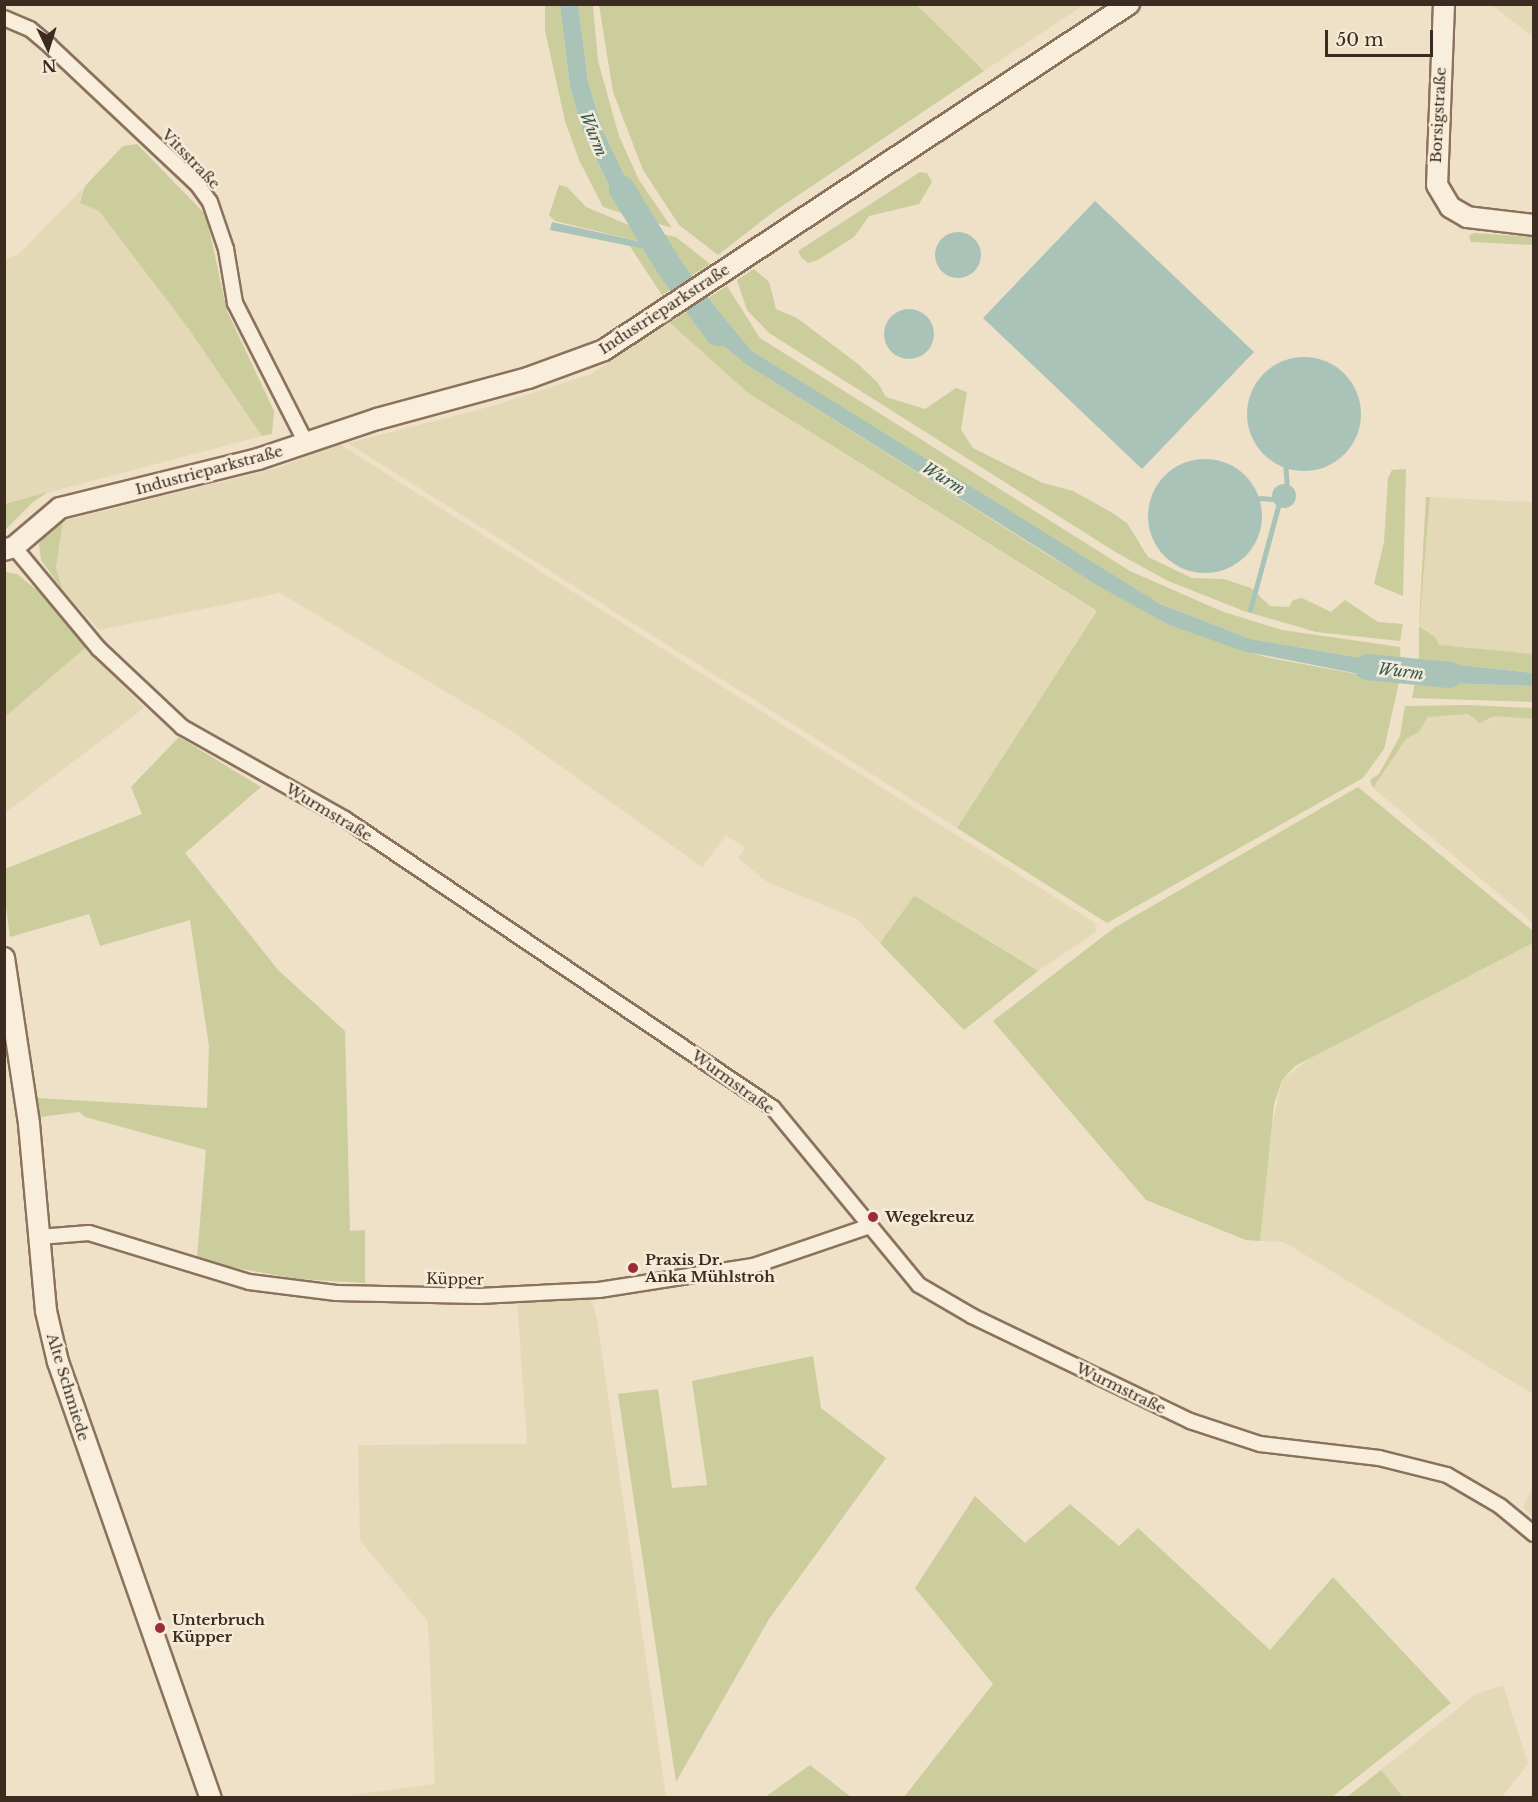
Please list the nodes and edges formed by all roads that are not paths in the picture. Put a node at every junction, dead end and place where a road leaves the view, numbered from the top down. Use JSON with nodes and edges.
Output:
{"nodes":[{"id":1,"x":1129,"y":4,"type":"edge"},
{"id":2,"x":1444,"y":4,"type":"edge"},
{"id":3,"x":4,"y":18,"type":"edge"},
{"id":4,"x":1533,"y":225,"type":"edge"},
{"id":5,"x":306,"y":443,"type":"junction"},
{"id":6,"x":9,"y":548,"type":"edge"},
{"id":7,"x":4,"y":958,"type":"edge"},
{"id":8,"x":870,"y":1226,"type":"junction"},
{"id":9,"x":39,"y":1237,"type":"junction"},
{"id":10,"x":1533,"y":1534,"type":"edge"},
{"id":11,"x":211,"y":1797,"type":"edge"}],
"edges":[{"from":1,"to":5,"type":"street","name":"Industrieparkstraße"},
{"from":2,"to":4,"type":"street","name":"Borsigstraße"},
{"from":3,"to":5,"type":"street","name":"Vitsstraße"},
{"from":5,"to":6,"type":"street","name":"Industrieparkstraße"},
{"from":6,"to":8,"type":"street","name":"Wurmstraße"},
{"from":7,"to":9,"type":"street","name":"Alte Schmiede"},
{"from":8,"to":9,"type":"street","name":"Küpper"},
{"from":8,"to":10,"type":"street","name":"Wurmstraße"},
{"from":9,"to":11,"type":"street","name":"Alte Schmiede"}]}
